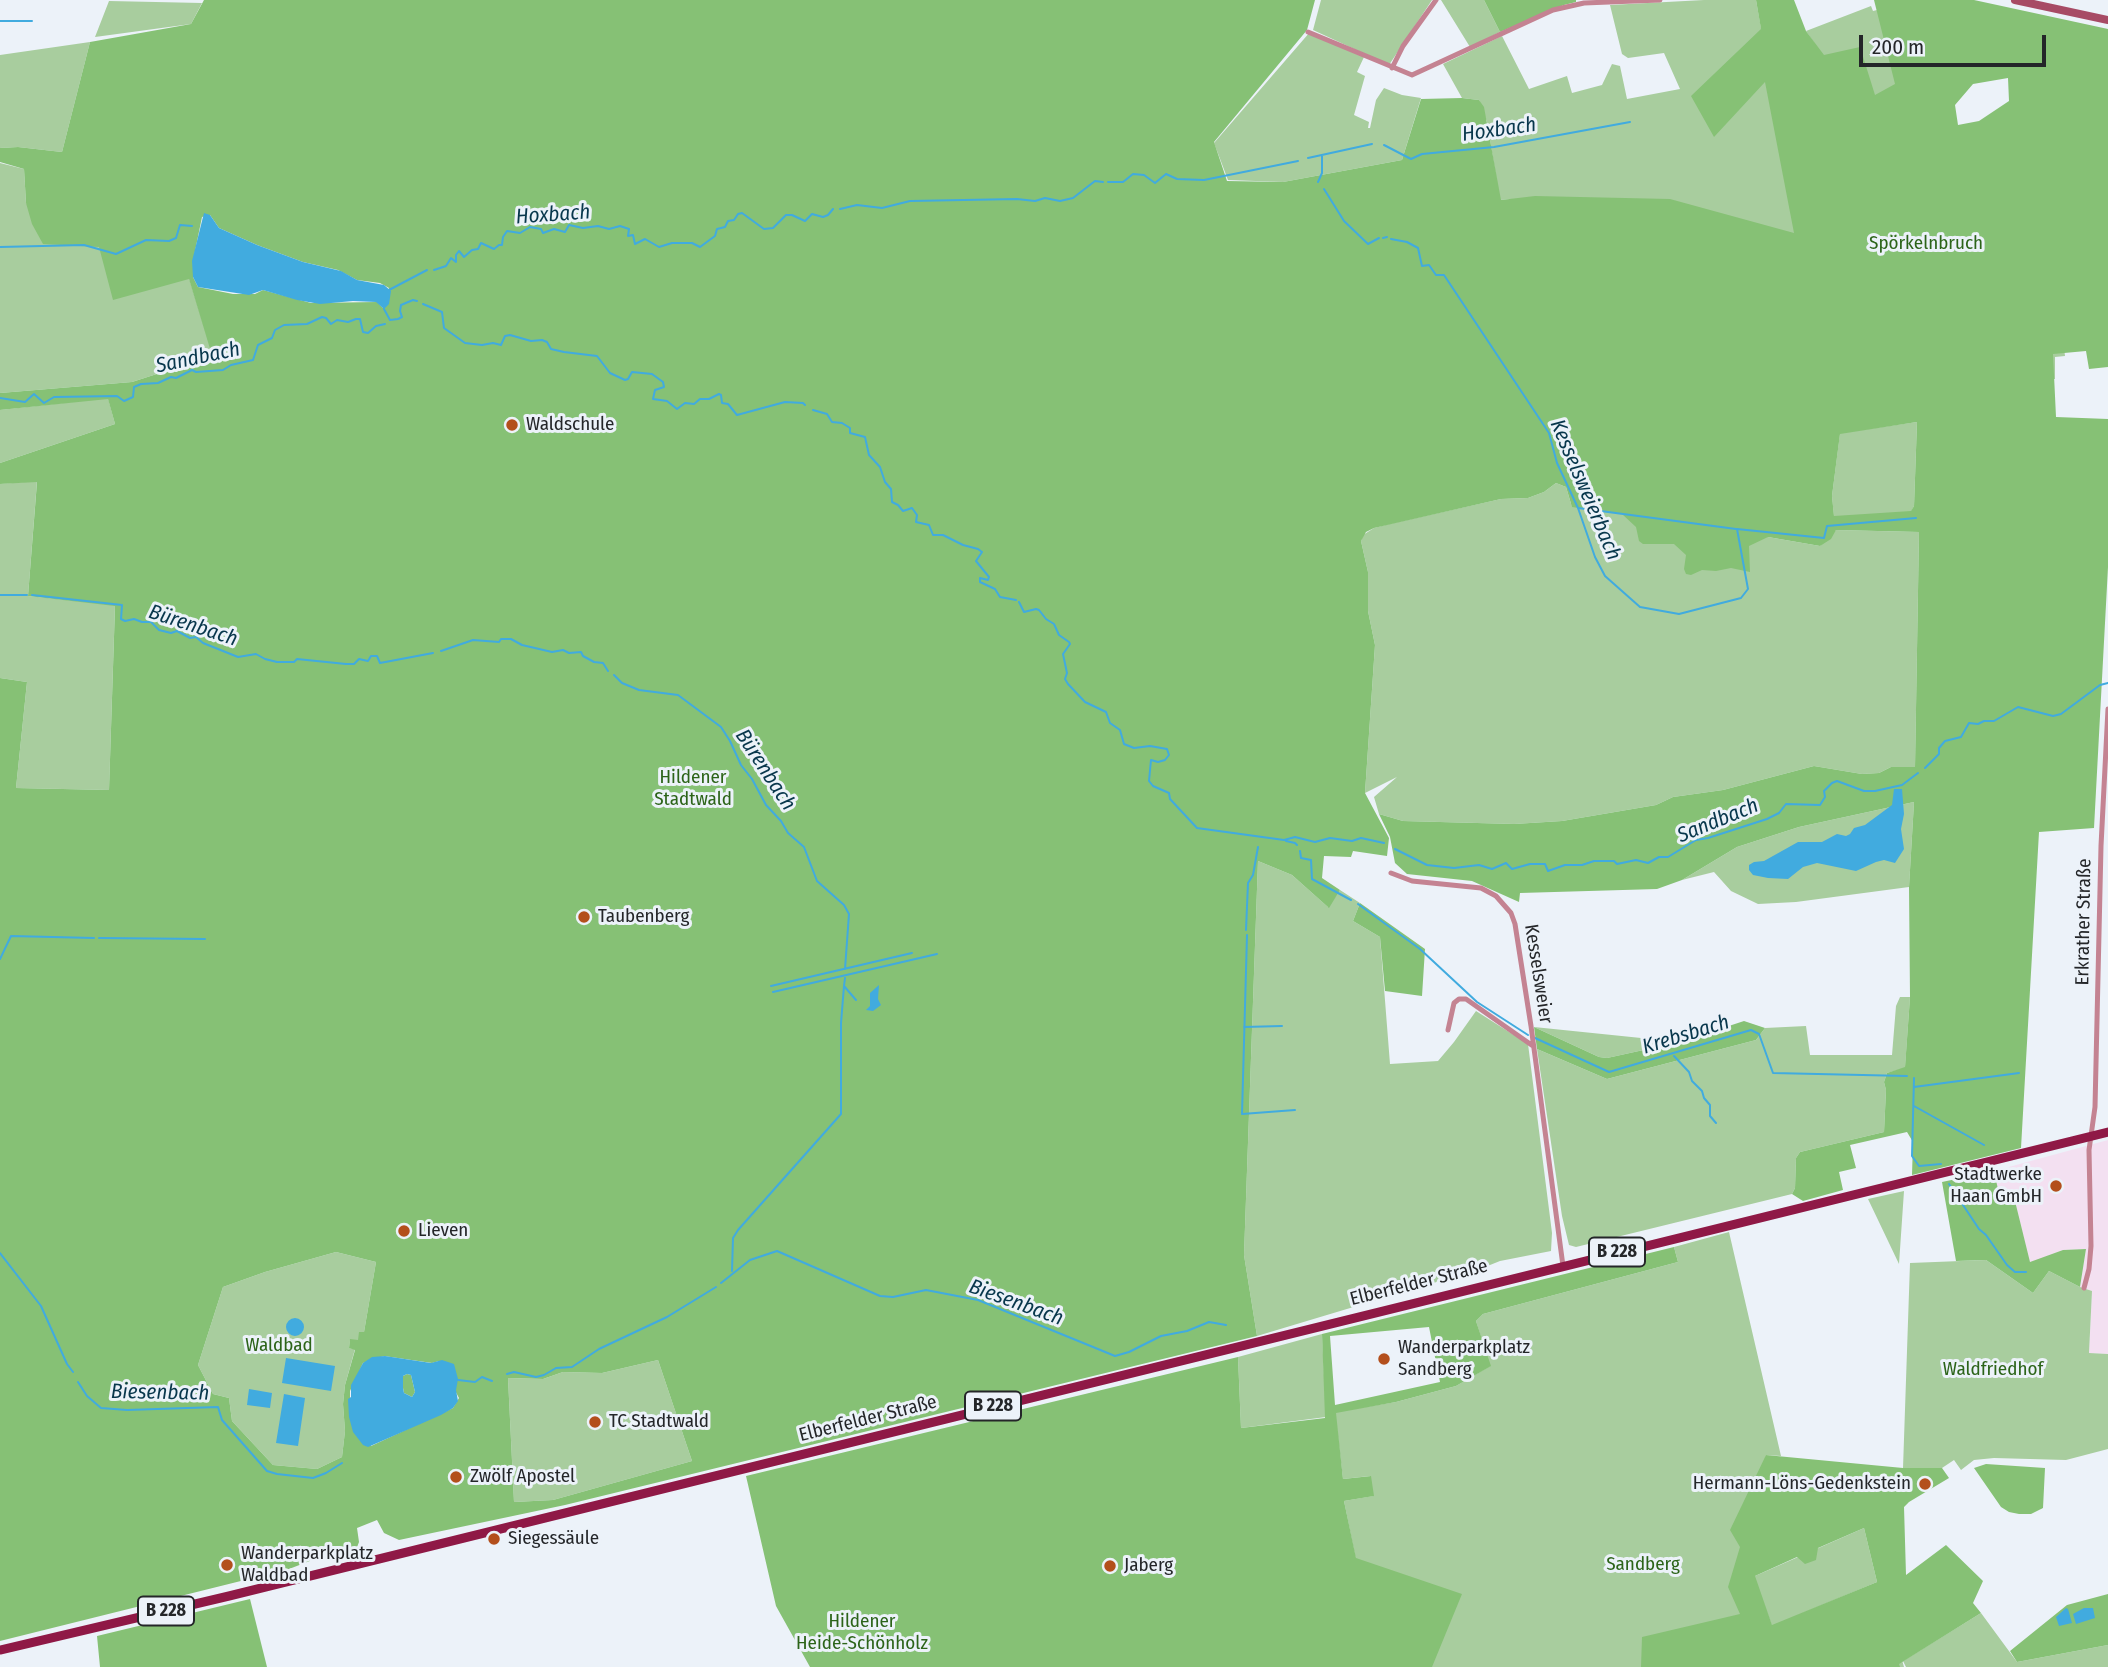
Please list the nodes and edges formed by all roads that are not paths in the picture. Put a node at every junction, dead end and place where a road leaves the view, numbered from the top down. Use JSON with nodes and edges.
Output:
{"nodes":[{"id":1,"x":1436,"y":0,"type":"edge"},
{"id":2,"x":1660,"y":0,"type":"edge"},
{"id":3,"x":2015,"y":0,"type":"edge"},
{"id":4,"x":2108,"y":20,"type":"edge"},
{"id":5,"x":1308,"y":32,"type":"dead end"},
{"id":6,"x":1392,"y":68,"type":"junction"},
{"id":7,"x":2108,"y":709,"type":"edge"},
{"id":8,"x":1391,"y":873,"type":"dead end"},
{"id":9,"x":2100,"y":882,"type":"junction"},
{"id":10,"x":2108,"y":882,"type":"edge"},
{"id":11,"x":1448,"y":1030,"type":"dead end"},
{"id":12,"x":1533,"y":1046,"type":"junction"},
{"id":13,"x":2108,"y":1132,"type":"edge"},
{"id":14,"x":2091,"y":1136,"type":"junction"},
{"id":15,"x":1563,"y":1266,"type":"junction"},
{"id":16,"x":2084,"y":1289,"type":"dead end"},
{"id":17,"x":0,"y":1650,"type":"edge"}],
"edges":[{"from":1,"to":6,"type":"street"},
{"from":2,"to":6,"type":"street"},
{"from":3,"to":4,"type":"main road"},
{"from":5,"to":6,"type":"street"},
{"from":7,"to":9,"type":"street","name":"Erkrather Straße"},
{"from":8,"to":12,"type":"street","name":"Kesselsweier"},
{"from":9,"to":10,"type":"street"},
{"from":9,"to":14,"type":"street","name":"Erkrather Straße"},
{"from":11,"to":12,"type":"street","name":"Kesselsweier"},
{"from":12,"to":15,"type":"street","name":"Kesselsweier"},
{"from":13,"to":14,"type":"main road","number":"B 228"},
{"from":14,"to":15,"type":"main road","name":"Elberfelder Straße","number":"B 228"},
{"from":14,"to":16,"type":"street","name":"Erkrather Straße"},
{"from":15,"to":17,"type":"main road","name":"Elberfelder Straße","number":"B 228"}]}
